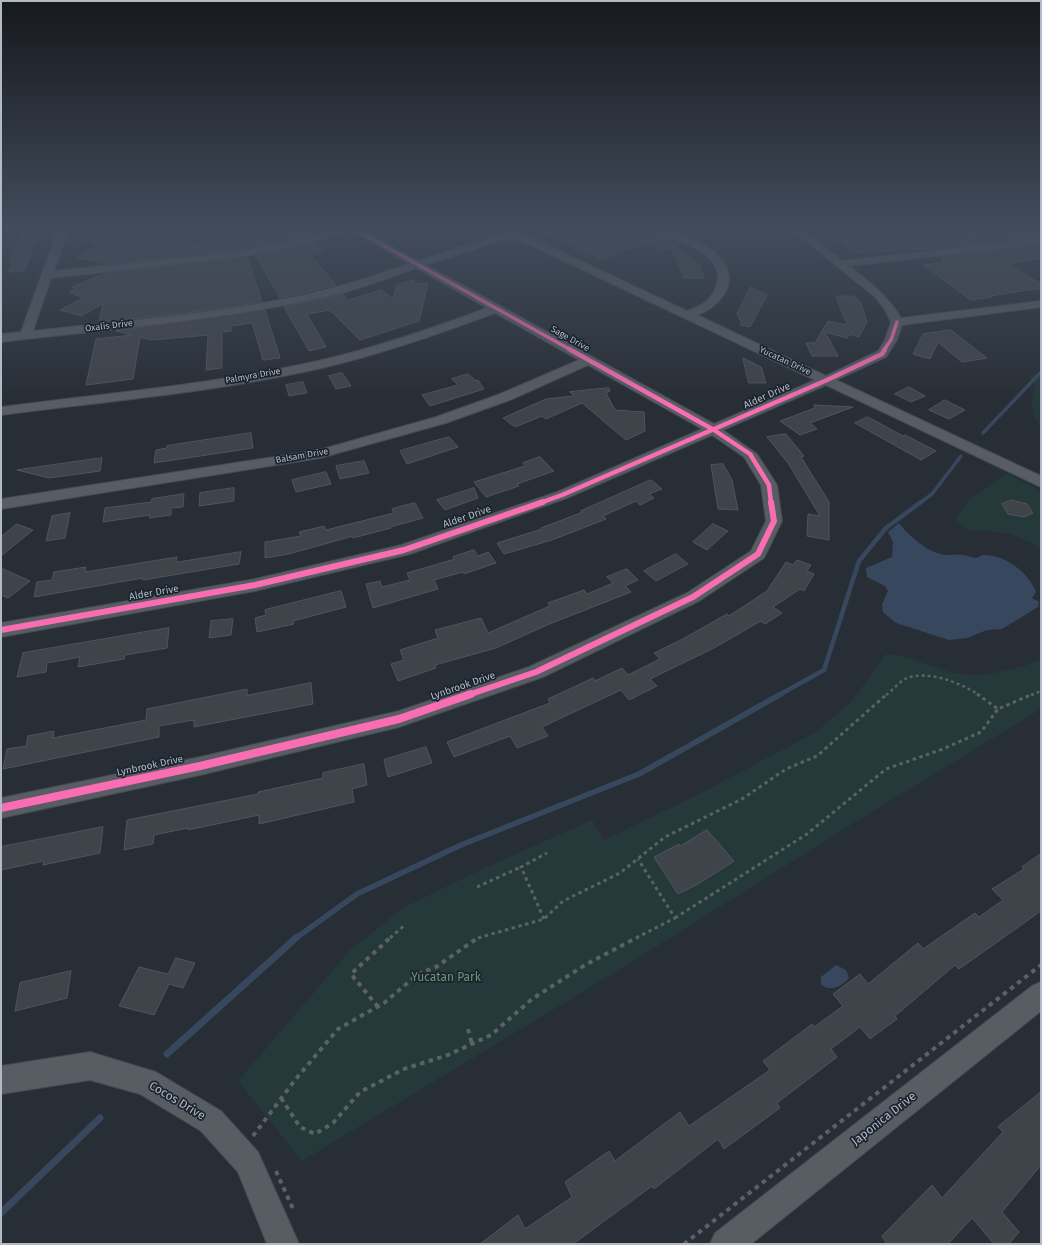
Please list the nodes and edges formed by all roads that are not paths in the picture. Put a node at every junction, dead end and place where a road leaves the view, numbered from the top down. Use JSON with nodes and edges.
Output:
{"nodes":[{"id":1,"x":44,"y":287,"type":"edge"},
{"id":2,"x":349,"y":287,"type":"edge"},
{"id":3,"x":459,"y":287,"type":"edge"},
{"id":4,"x":629,"y":287,"type":"edge"},
{"id":5,"x":723,"y":287,"type":"edge"},
{"id":6,"x":869,"y":287,"type":"edge"},
{"id":7,"x":1041,"y":304,"type":"edge"},
{"id":8,"x":497,"y":308,"type":"junction"},
{"id":9,"x":687,"y":315,"type":"junction"},
{"id":10,"x":897,"y":322,"type":"junction"},
{"id":11,"x":26,"y":335,"type":"junction"},
{"id":12,"x":1,"y":338,"type":"edge"},
{"id":13,"x":590,"y":360,"type":"junction"},
{"id":14,"x":827,"y":380,"type":"junction"},
{"id":15,"x":1,"y":411,"type":"edge"},
{"id":16,"x":714,"y":430,"type":"junction"},
{"id":17,"x":1041,"y":482,"type":"edge"},
{"id":18,"x":1,"y":504,"type":"edge"},
{"id":19,"x":1,"y":630,"type":"edge"},
{"id":20,"x":1,"y":808,"type":"edge"},
{"id":21,"x":1041,"y":995,"type":"edge"},
{"id":22,"x":1,"y":1080,"type":"edge"},
{"id":23,"x":283,"y":1244,"type":"edge"},
{"id":24,"x":726,"y":1244,"type":"edge"}],
"edges":[{"from":1,"to":11,"type":"street"},
{"from":2,"to":11,"type":"street","name":"Oxalis Drive"},
{"from":3,"to":8,"type":"street","name":"Sage Drive"},
{"from":4,"to":9,"type":"street","name":"Yucatan Drive"},
{"from":5,"to":9,"type":"street"},
{"from":6,"to":10,"type":"street"},
{"from":7,"to":10,"type":"street"},
{"from":8,"to":13,"type":"street","name":"Sage Drive"},
{"from":8,"to":15,"type":"street","name":"Palmyra Drive"},
{"from":9,"to":14,"type":"street","name":"Yucatan Drive"},
{"from":10,"to":14,"type":"street","name":"Alder Drive"},
{"from":11,"to":12,"type":"street","name":"Oxalis Drive"},
{"from":13,"to":16,"type":"street","name":"Sage Drive"},
{"from":13,"to":18,"type":"street","name":"Balsam Drive"},
{"from":14,"to":16,"type":"street","name":"Alder Drive"},
{"from":14,"to":17,"type":"street","name":"Yucatan Drive"},
{"from":16,"to":19,"type":"street","name":"Alder Drive"},
{"from":16,"to":20,"type":"street","name":"Lynbrook Drive"},
{"from":21,"to":24,"type":"street","name":"Japonica Drive"},
{"from":22,"to":23,"type":"street","name":"Cocos Drive"}]}
